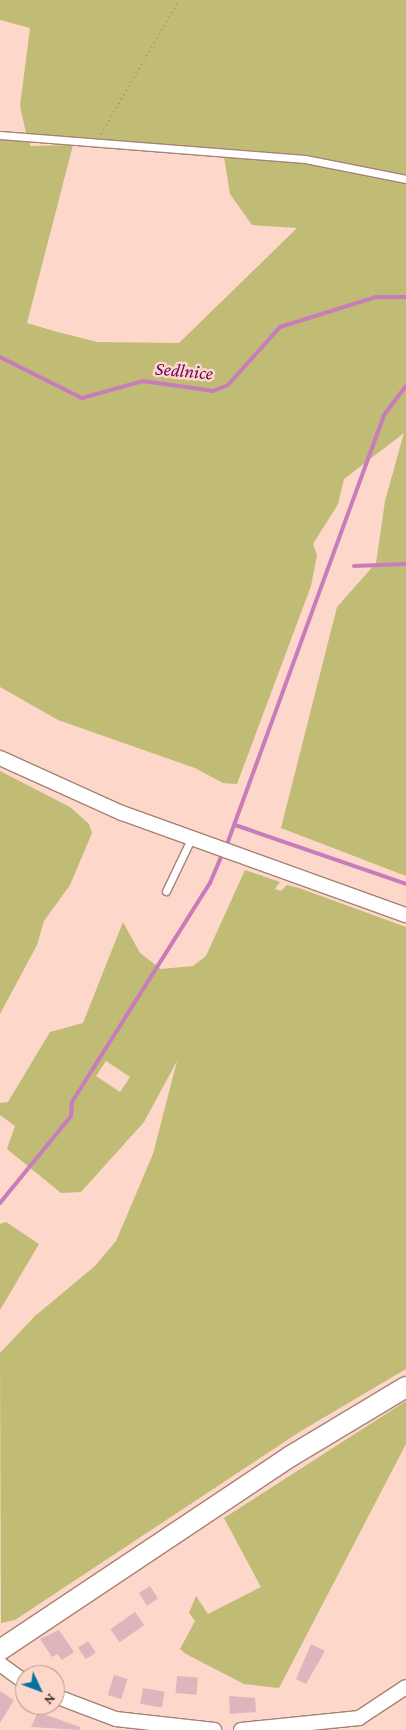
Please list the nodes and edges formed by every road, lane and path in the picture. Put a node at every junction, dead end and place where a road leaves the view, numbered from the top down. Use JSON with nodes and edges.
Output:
{"nodes":[{"id":1,"x":180,"y":0,"type":"edge"},
{"id":2,"x":0,"y":135,"type":"edge"},
{"id":3,"x":96,"y":142,"type":"junction"},
{"id":4,"x":406,"y":179,"type":"edge"},
{"id":5,"x":0,"y":758,"type":"edge"},
{"id":6,"x":191,"y":839,"type":"junction"},
{"id":7,"x":166,"y":891,"type":"dead end"},
{"id":8,"x":406,"y":915,"type":"edge"},
{"id":9,"x":406,"y":1387,"type":"edge"},
{"id":10,"x":0,"y":1650,"type":"edge"},
{"id":11,"x":0,"y":1664,"type":"edge"},
{"id":12,"x":15,"y":1675,"type":"edge"},
{"id":13,"x":406,"y":1687,"type":"edge"},
{"id":14,"x":65,"y":1700,"type":"edge"},
{"id":15,"x":300,"y":1728,"type":"edge"},
{"id":16,"x":214,"y":1730,"type":"edge"},
{"id":17,"x":241,"y":1730,"type":"edge"}],
"edges":[{"from":1,"to":3,"type":"path"},
{"from":2,"to":3,"type":"lane"},
{"from":3,"to":4,"type":"lane"},
{"from":5,"to":6,"type":"street"},
{"from":6,"to":7,"type":"lane"},
{"from":6,"to":8,"type":"street"},
{"from":9,"to":10,"type":"street"},
{"from":11,"to":12,"type":"street"},
{"from":13,"to":15,"type":"street"},
{"from":14,"to":16,"type":"street"},
{"from":15,"to":17,"type":"street"}]}
